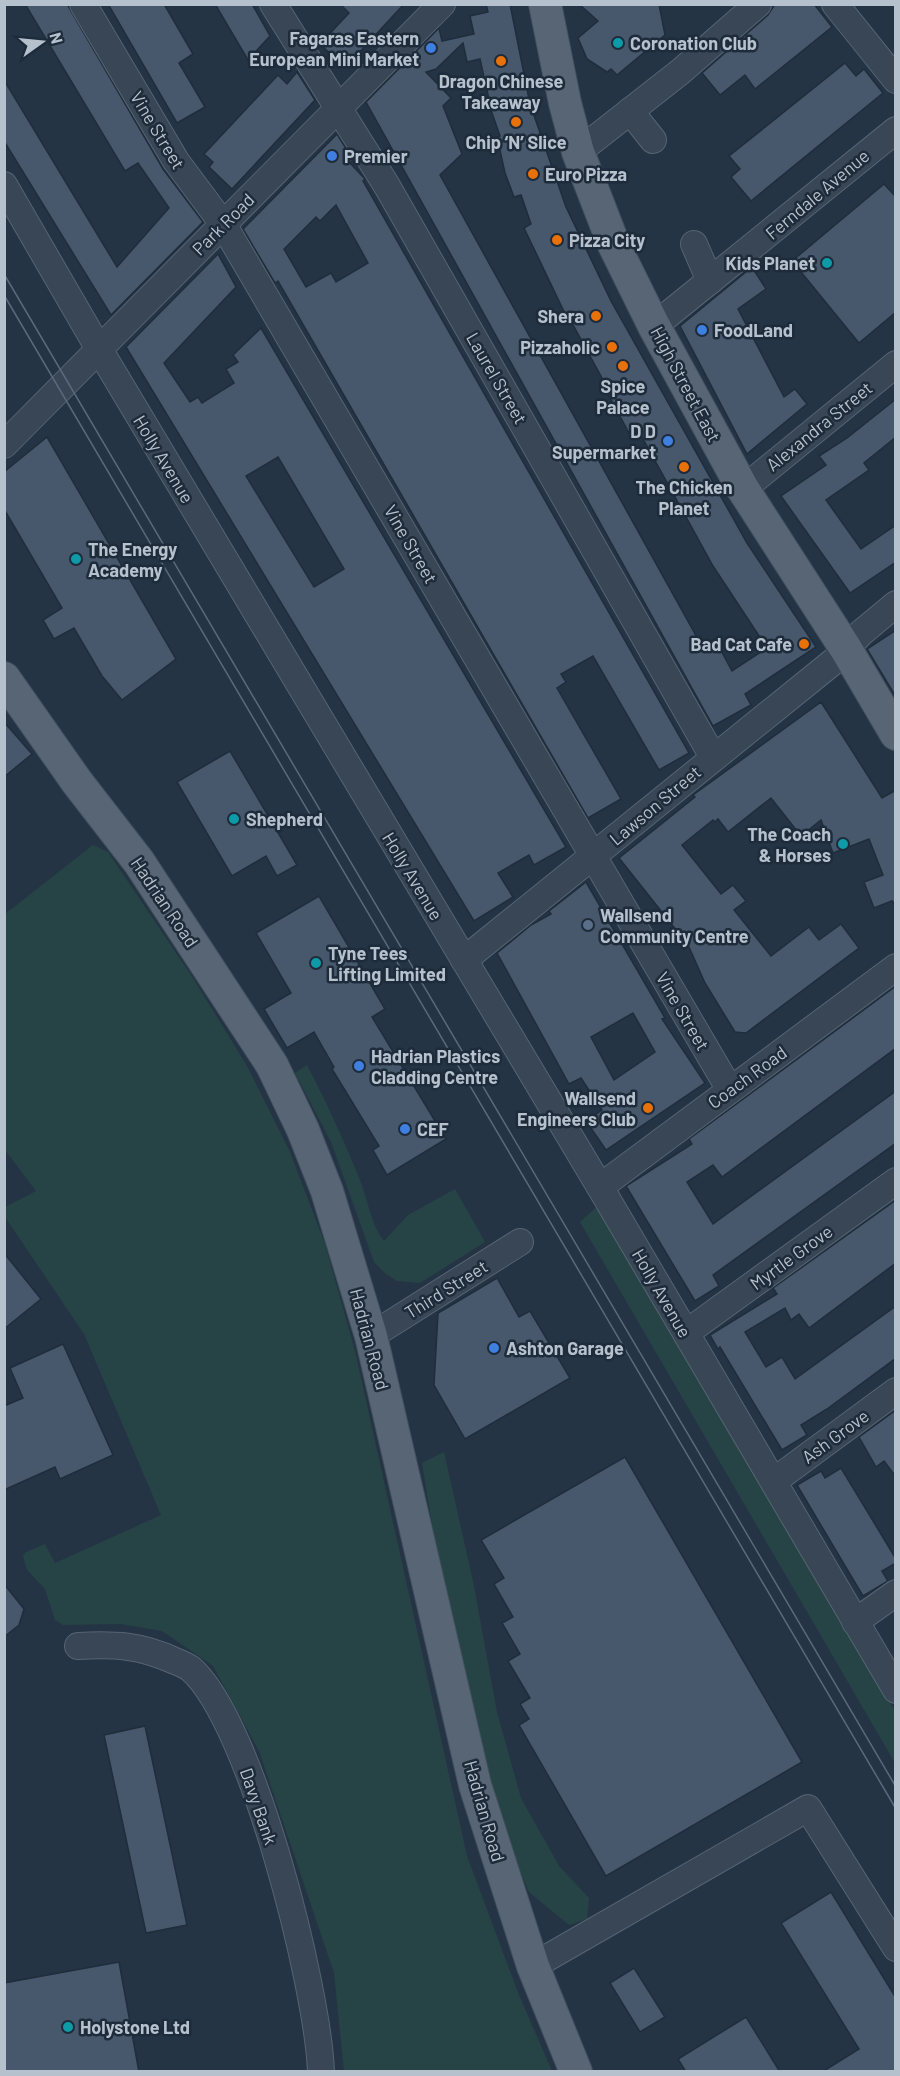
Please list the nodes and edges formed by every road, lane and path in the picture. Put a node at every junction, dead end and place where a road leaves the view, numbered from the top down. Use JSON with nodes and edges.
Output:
{"nodes":[{"id":1,"x":83,"y":4,"type":"edge"},
{"id":2,"x":273,"y":4,"type":"edge"},
{"id":3,"x":442,"y":4,"type":"edge"},
{"id":4,"x":545,"y":4,"type":"edge"},
{"id":5,"x":758,"y":4,"type":"edge"},
{"id":6,"x":835,"y":4,"type":"edge"},
{"id":7,"x":896,"y":80,"type":"edge"},
{"id":8,"x":339,"y":108,"type":"junction"},
{"id":9,"x":630,"y":111,"type":"junction"},
{"id":10,"x":896,"y":130,"type":"edge"},
{"id":11,"x":653,"y":140,"type":"dead end"},
{"id":12,"x":578,"y":152,"type":"junction"},
{"id":13,"x":4,"y":185,"type":"edge"},
{"id":14,"x":223,"y":224,"type":"junction"},
{"id":15,"x":694,"y":244,"type":"dead end"},
{"id":16,"x":710,"y":281,"type":"junction"},
{"id":17,"x":654,"y":326,"type":"junction"},
{"id":18,"x":99,"y":349,"type":"junction"},
{"id":19,"x":896,"y":364,"type":"edge"},
{"id":20,"x":4,"y":445,"type":"edge"},
{"id":21,"x":743,"y":489,"type":"junction"},
{"id":22,"x":896,"y":604,"type":"edge"},
{"id":23,"x":846,"y":649,"type":"junction"},
{"id":24,"x":4,"y":678,"type":"edge"},
{"id":25,"x":896,"y":734,"type":"edge"},
{"id":26,"x":713,"y":757,"type":"junction"},
{"id":27,"x":594,"y":856,"type":"junction"},
{"id":28,"x":464,"y":960,"type":"junction"},
{"id":29,"x":893,"y":969,"type":"edge"},
{"id":30,"x":730,"y":1090,"type":"junction"},
{"id":31,"x":896,"y":1181,"type":"edge"},
{"id":32,"x":600,"y":1187,"type":"junction"},
{"id":33,"x":520,"y":1242,"type":"dead end"},
{"id":34,"x":686,"y":1334,"type":"junction"},
{"id":35,"x":371,"y":1336,"type":"junction"},
{"id":36,"x":896,"y":1391,"type":"edge"},
{"id":37,"x":774,"y":1481,"type":"junction"},
{"id":38,"x":896,"y":1593,"type":"edge"},
{"id":39,"x":855,"y":1622,"type":"junction"},
{"id":40,"x":78,"y":1646,"type":"dead end"},
{"id":41,"x":896,"y":1690,"type":"edge"},
{"id":42,"x":896,"y":1948,"type":"edge"},
{"id":43,"x":533,"y":1966,"type":"junction"},
{"id":44,"x":321,"y":2072,"type":"edge"},
{"id":45,"x":576,"y":2072,"type":"edge"}],
"edges":[{"from":1,"to":14,"type":"street","name":"Vine Street"},
{"from":2,"to":8,"type":"street","name":"Laurel Street"},
{"from":3,"to":8,"type":"street","name":"Park Road"},
{"from":4,"to":12,"type":"main road","name":"High Street East"},
{"from":5,"to":9,"type":"street"},
{"from":6,"to":7,"type":"street"},
{"from":8,"to":14,"type":"street","name":"Park Road"},
{"from":8,"to":26,"type":"street","name":"Laurel Street"},
{"from":9,"to":11,"type":"street"},
{"from":9,"to":12,"type":"street"},
{"from":10,"to":16,"type":"street","name":"Ferndale Avenue"},
{"from":12,"to":17,"type":"main road","name":"High Street East"},
{"from":13,"to":18,"type":"street","name":"Holly Avenue"},
{"from":14,"to":18,"type":"street","name":"Park Road"},
{"from":14,"to":27,"type":"street","name":"Vine Street"},
{"from":15,"to":16,"type":"street"},
{"from":16,"to":17,"type":"street","name":"Ferndale Avenue"},
{"from":17,"to":21,"type":"main road","name":"High Street East"},
{"from":18,"to":20,"type":"street","name":"Park Road"},
{"from":18,"to":28,"type":"street","name":"Holly Avenue"},
{"from":19,"to":21,"type":"street","name":"Alexandra Street"},
{"from":21,"to":23,"type":"main road","name":"High Street East"},
{"from":22,"to":23,"type":"street","name":"Lawson Street"},
{"from":23,"to":25,"type":"main road","name":"High Street East"},
{"from":23,"to":26,"type":"street","name":"Lawson Street"},
{"from":24,"to":35,"type":"main road","name":"Hadrian Road"},
{"from":26,"to":27,"type":"street","name":"Lawson Street"},
{"from":27,"to":28,"type":"street","name":"Lawson Street"},
{"from":27,"to":30,"type":"street","name":"Vine Street"},
{"from":28,"to":32,"type":"street","name":"Holly Avenue"},
{"from":29,"to":30,"type":"street","name":"Coach Road"},
{"from":30,"to":32,"type":"street","name":"Coach Road"},
{"from":31,"to":34,"type":"street","name":"Myrtle Grove"},
{"from":32,"to":34,"type":"street","name":"Holly Avenue"},
{"from":33,"to":35,"type":"street","name":"Third Street"},
{"from":34,"to":37,"type":"street","name":"Holly Avenue"},
{"from":35,"to":43,"type":"main road","name":"Hadrian Road"},
{"from":36,"to":37,"type":"street","name":"Ash Grove"},
{"from":37,"to":39,"type":"street","name":"Holly Avenue"},
{"from":38,"to":39,"type":"street"},
{"from":39,"to":41,"type":"street","name":"Holly Avenue"},
{"from":40,"to":44,"type":"street","name":"Davy Bank"},
{"from":42,"to":43,"type":"street"},
{"from":43,"to":45,"type":"main road","name":"Hadrian Road"}]}
